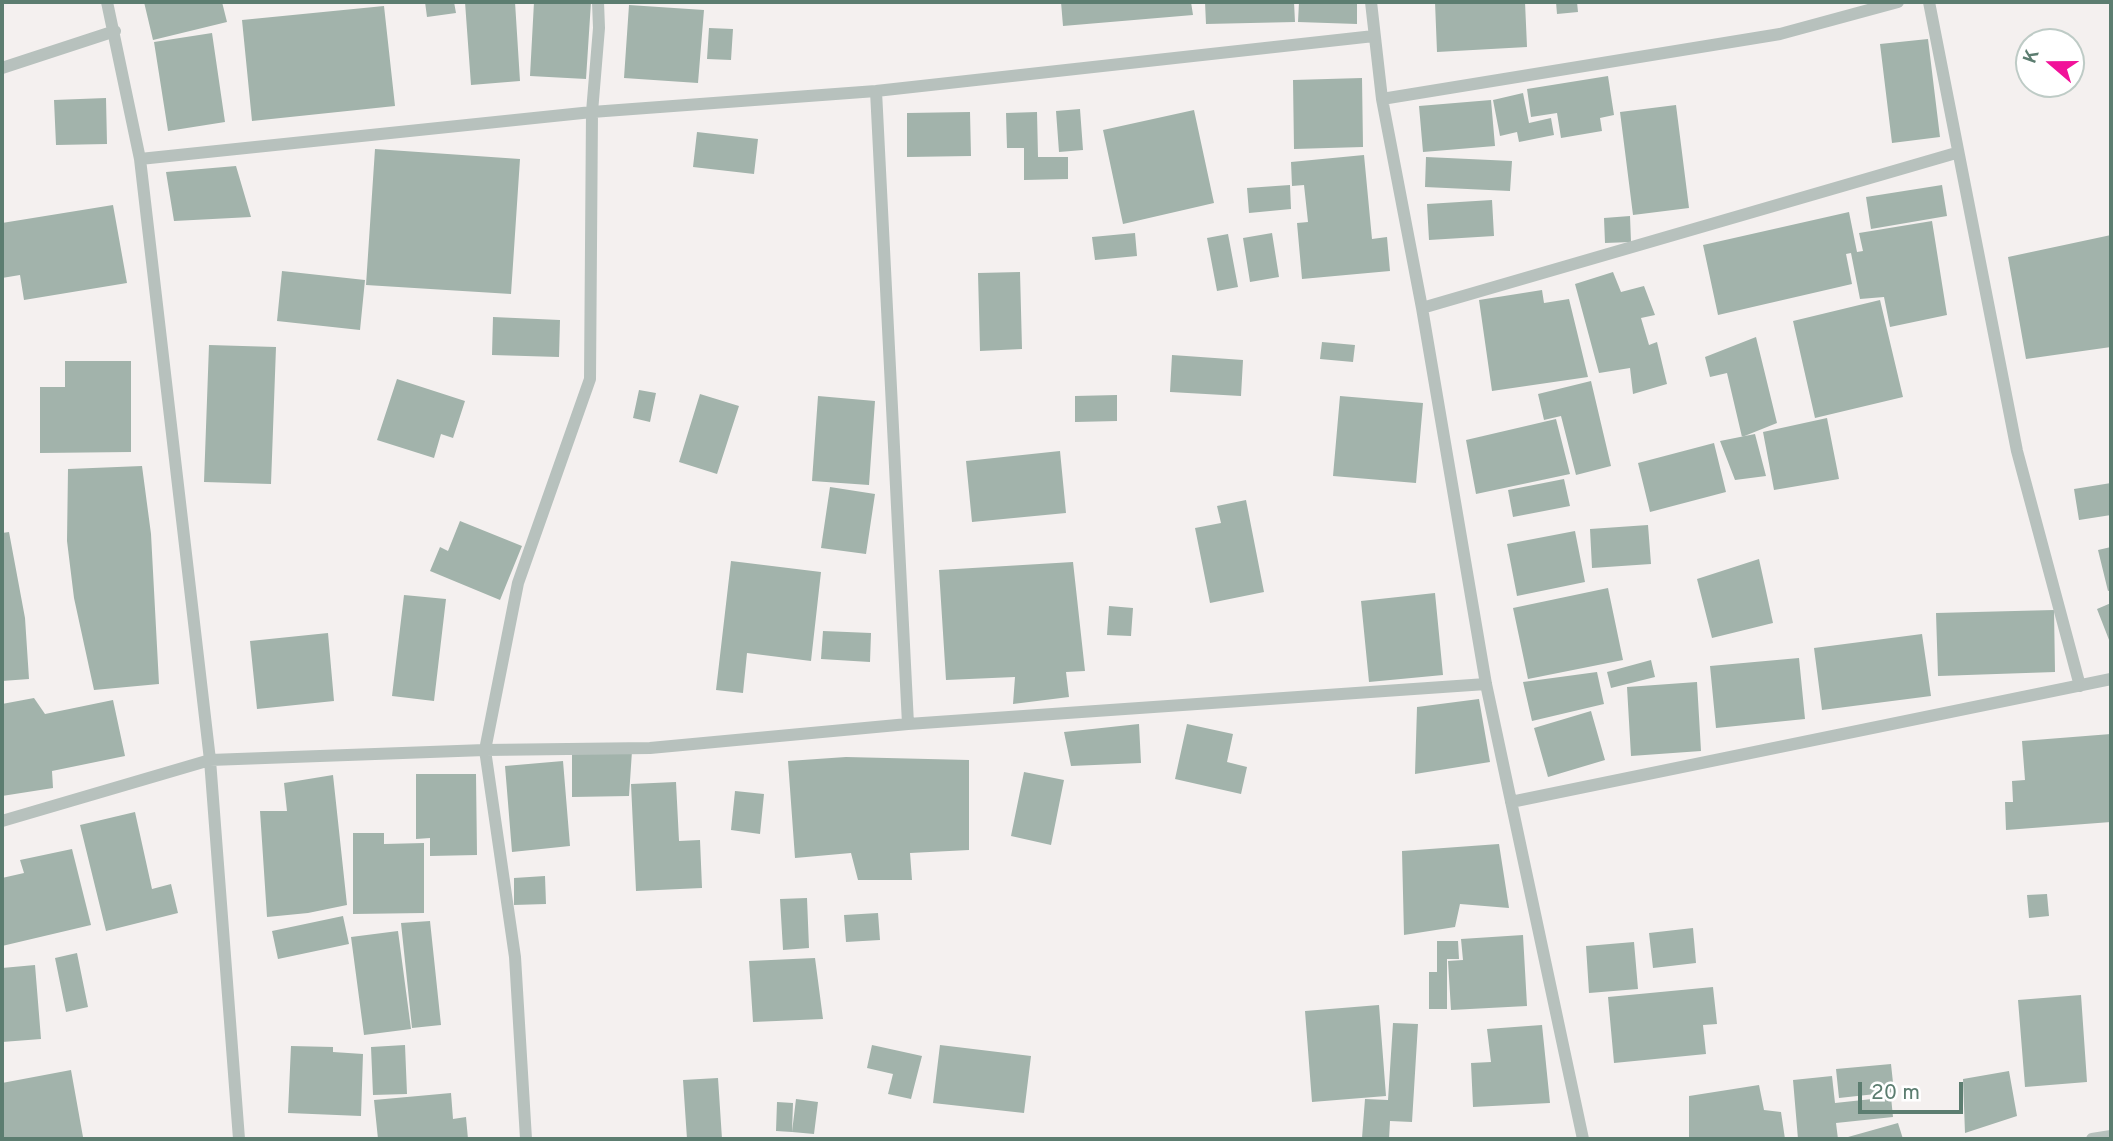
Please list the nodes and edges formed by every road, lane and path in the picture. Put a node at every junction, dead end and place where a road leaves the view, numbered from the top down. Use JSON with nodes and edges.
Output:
{"nodes":[{"id":1,"x":107,"y":2,"type":"edge"},
{"id":2,"x":598,"y":2,"type":"edge"},
{"id":3,"x":1371,"y":2,"type":"edge"},
{"id":4,"x":1898,"y":2,"type":"edge"},
{"id":5,"x":1929,"y":2,"type":"edge"},
{"id":6,"x":115,"y":31,"type":"junction"},
{"id":7,"x":1374,"y":36,"type":"junction"},
{"id":8,"x":2,"y":68,"type":"edge"},
{"id":9,"x":876,"y":91,"type":"junction"},
{"id":10,"x":1382,"y":99,"type":"junction"},
{"id":11,"x":592,"y":112,"type":"junction"},
{"id":12,"x":1956,"y":153,"type":"junction"},
{"id":13,"x":140,"y":159,"type":"junction"},
{"id":14,"x":1422,"y":308,"type":"junction"},
{"id":15,"x":2111,"y":679,"type":"edge"},
{"id":16,"x":1486,"y":684,"type":"junction"},
{"id":17,"x":2080,"y":686,"type":"junction"},
{"id":18,"x":908,"y":724,"type":"junction"},
{"id":19,"x":485,"y":750,"type":"junction"},
{"id":20,"x":210,"y":760,"type":"junction"},
{"id":21,"x":1511,"y":802,"type":"junction"},
{"id":22,"x":2,"y":821,"type":"edge"},
{"id":23,"x":2111,"y":1136,"type":"edge"},
{"id":24,"x":239,"y":1139,"type":"edge"},
{"id":25,"x":526,"y":1139,"type":"edge"},
{"id":26,"x":1573,"y":1139,"type":"edge"},
{"id":27,"x":1583,"y":1139,"type":"edge"},
{"id":28,"x":2092,"y":1139,"type":"edge"}],
"edges":[{"from":1,"to":6,"type":"street"},
{"from":2,"to":11,"type":"street"},
{"from":3,"to":7,"type":"street"},
{"from":4,"to":10,"type":"street"},
{"from":5,"to":12,"type":"street"},
{"from":6,"to":8,"type":"street"},
{"from":6,"to":13,"type":"street"},
{"from":7,"to":9,"type":"street"},
{"from":7,"to":10,"type":"street"},
{"from":9,"to":11,"type":"street"},
{"from":9,"to":18,"type":"street"},
{"from":10,"to":14,"type":"street"},
{"from":11,"to":13,"type":"street"},
{"from":11,"to":19,"type":"street"},
{"from":12,"to":14,"type":"street"},
{"from":12,"to":17,"type":"street"},
{"from":13,"to":20,"type":"street"},
{"from":14,"to":16,"type":"street"},
{"from":15,"to":17,"type":"street"},
{"from":16,"to":18,"type":"street"},
{"from":16,"to":21,"type":"street"},
{"from":17,"to":21,"type":"street"},
{"from":18,"to":19,"type":"street"},
{"from":19,"to":20,"type":"street"},
{"from":19,"to":25,"type":"street"},
{"from":20,"to":22,"type":"street"},
{"from":20,"to":24,"type":"street"},
{"from":21,"to":27,"type":"street"},
{"from":23,"to":28,"type":"street"},
{"from":26,"to":27,"type":"street"}]}
